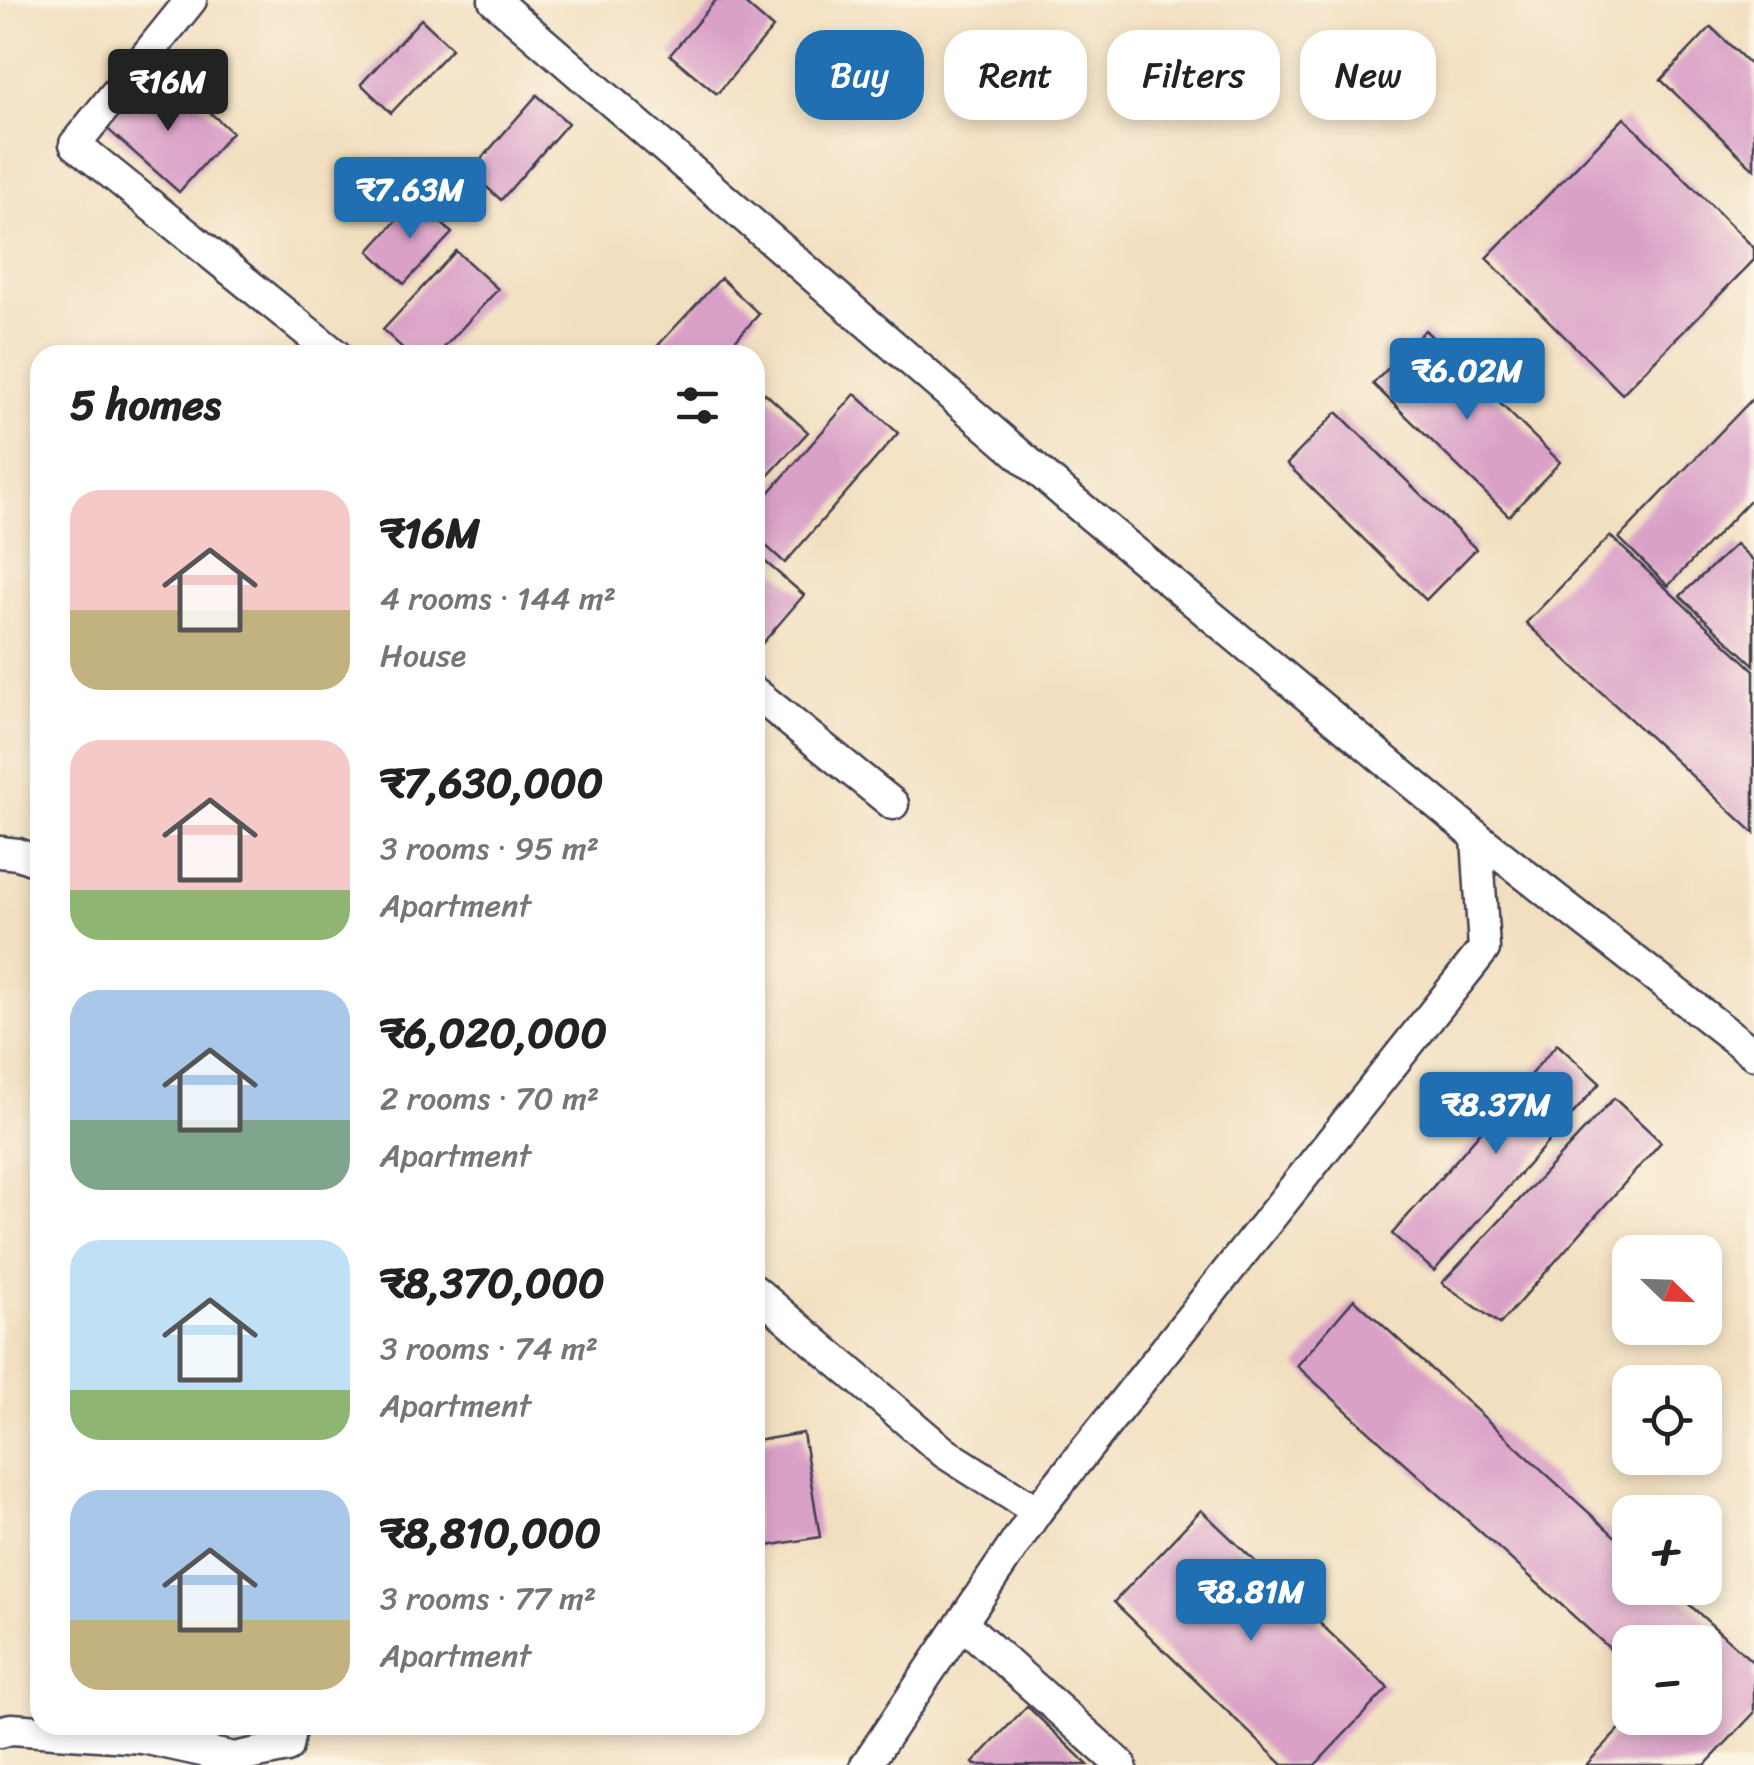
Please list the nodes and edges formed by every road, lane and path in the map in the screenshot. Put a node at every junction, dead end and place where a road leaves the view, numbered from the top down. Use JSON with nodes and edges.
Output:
{"nodes":[{"id":1,"x":192,"y":0,"type":"edge"},
{"id":2,"x":494,"y":0,"type":"edge"},
{"id":3,"x":324,"y":345,"type":"edge"},
{"id":4,"x":765,"y":701,"type":"edge"},
{"id":5,"x":893,"y":804,"type":"dead end"},
{"id":6,"x":1477,"y":837,"type":"junction"},
{"id":7,"x":0,"y":852,"type":"edge"},
{"id":8,"x":30,"y":858,"type":"edge"},
{"id":9,"x":1754,"y":1054,"type":"edge"},
{"id":10,"x":765,"y":1300,"type":"edge"},
{"id":11,"x":1037,"y":1511,"type":"junction"},
{"id":12,"x":962,"y":1623,"type":"junction"},
{"id":13,"x":30,"y":1729,"type":"edge"},
{"id":14,"x":0,"y":1732,"type":"edge"},
{"id":15,"x":157,"y":1735,"type":"edge"},
{"id":16,"x":290,"y":1735,"type":"edge"},
{"id":17,"x":866,"y":1765,"type":"edge"},
{"id":18,"x":1121,"y":1765,"type":"edge"}],
"edges":[{"from":1,"to":3,"type":"street"},
{"from":2,"to":6,"type":"street"},
{"from":4,"to":5,"type":"street"},
{"from":6,"to":9,"type":"street"},
{"from":6,"to":11,"type":"street"},
{"from":7,"to":8,"type":"street"},
{"from":10,"to":11,"type":"street"},
{"from":11,"to":12,"type":"street"},
{"from":12,"to":17,"type":"street"},
{"from":12,"to":18,"type":"street"},
{"from":13,"to":14,"type":"street"},
{"from":15,"to":16,"type":"street"}]}
